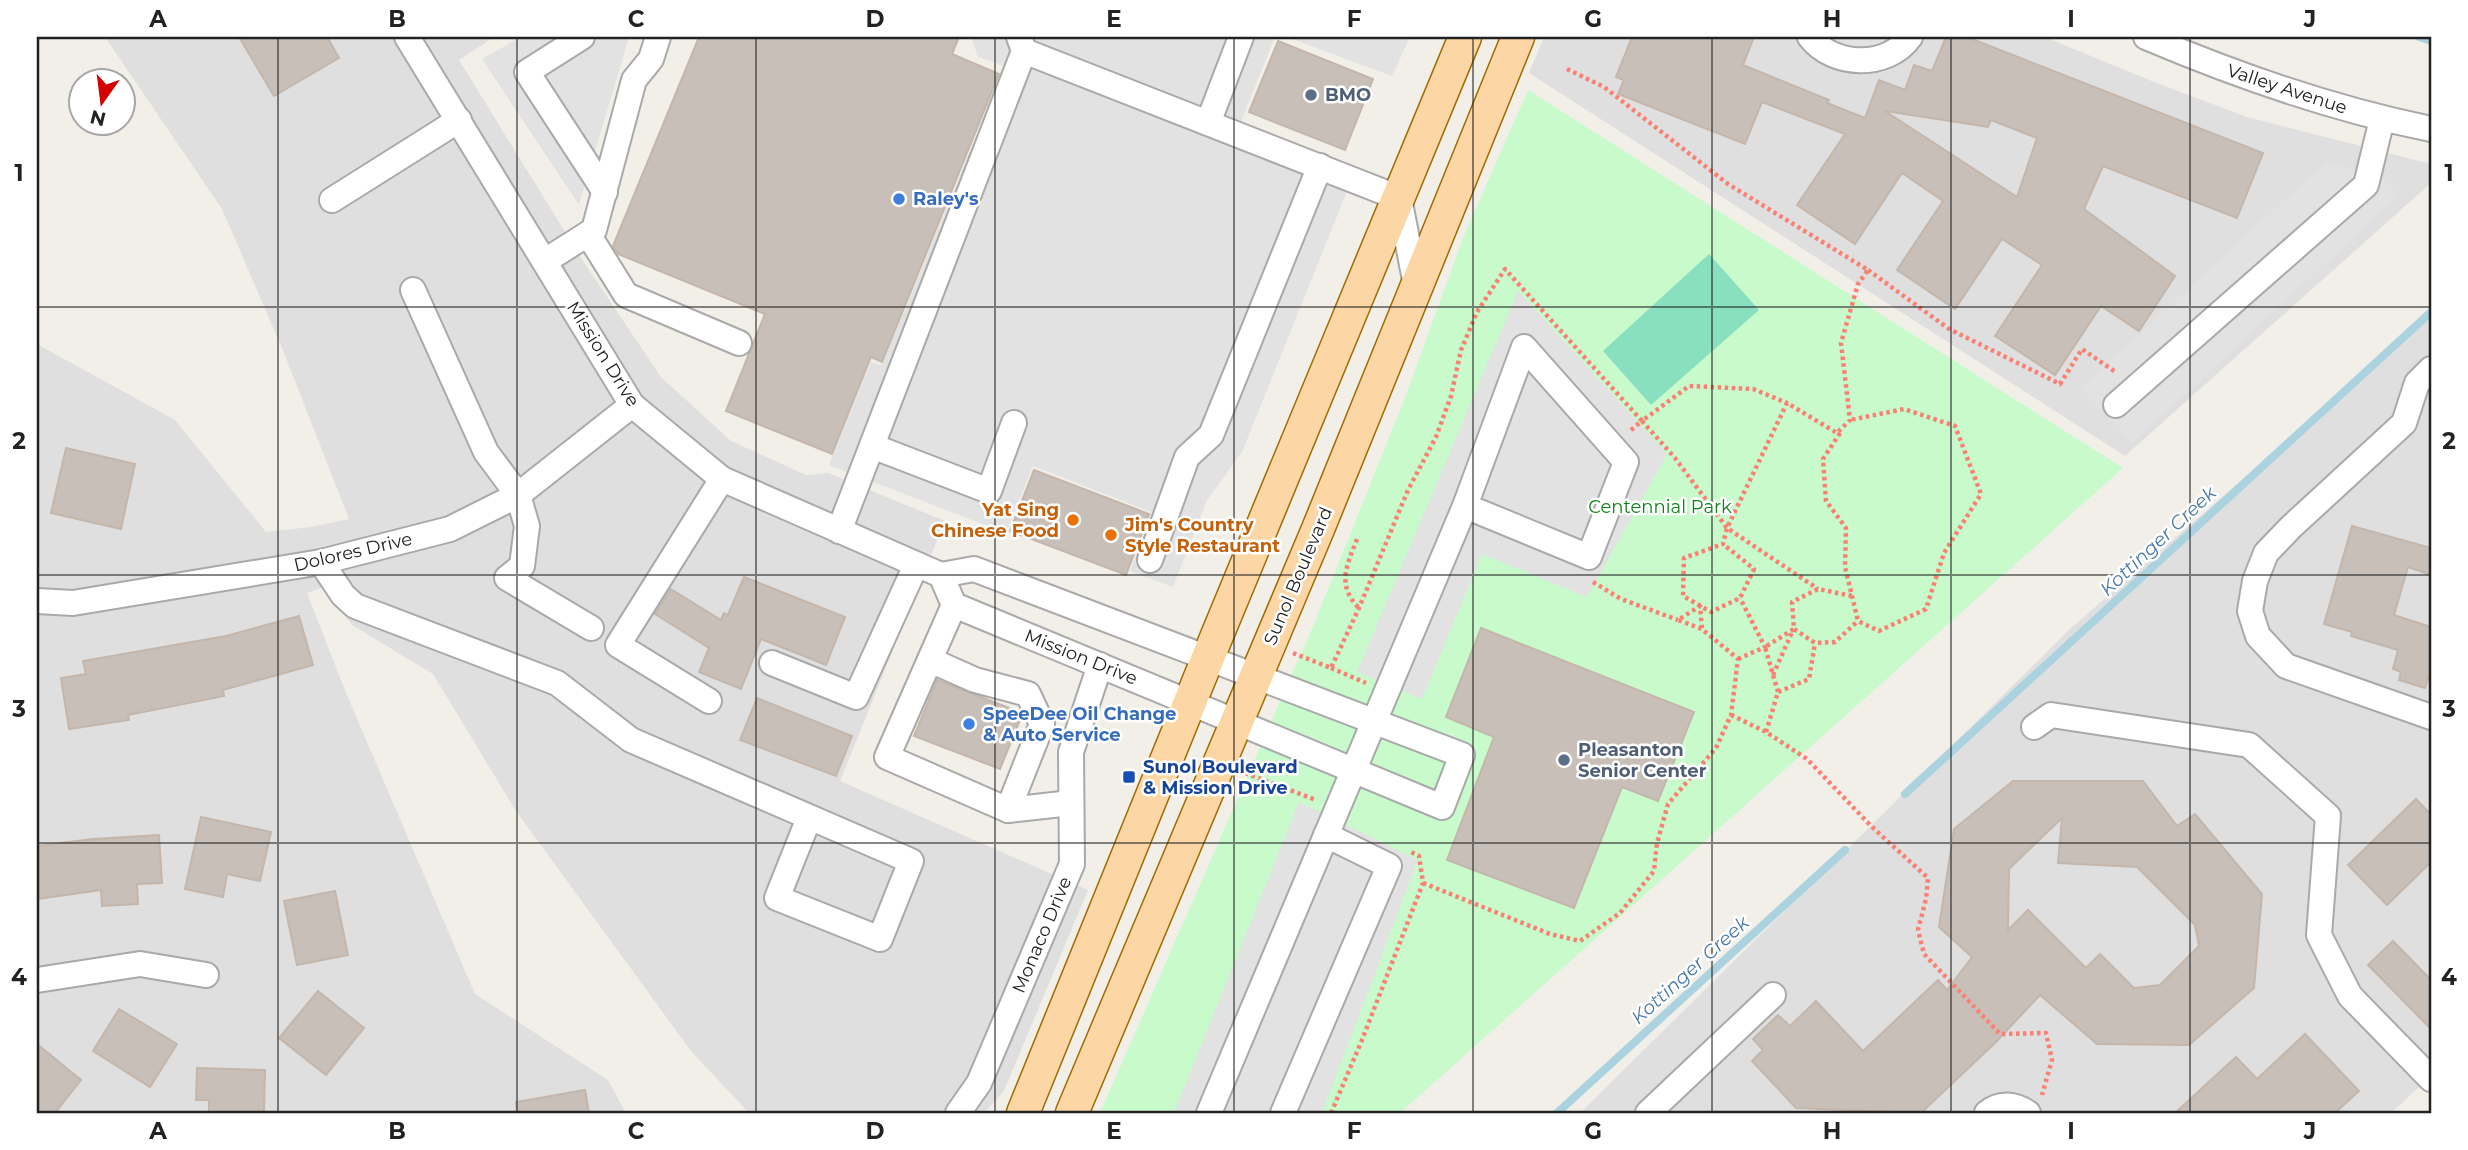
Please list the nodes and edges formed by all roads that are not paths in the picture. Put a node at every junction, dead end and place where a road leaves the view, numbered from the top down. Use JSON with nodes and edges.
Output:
{"nodes":[{"id":1,"x":407,"y":37,"type":"edge"},
{"id":2,"x":582,"y":37,"type":"edge"},
{"id":3,"x":659,"y":37,"type":"edge"},
{"id":4,"x":1241,"y":37,"type":"edge"},
{"id":5,"x":1465,"y":37,"type":"edge"},
{"id":6,"x":1518,"y":37,"type":"edge"},
{"id":7,"x":1810,"y":37,"type":"edge"},
{"id":8,"x":1910,"y":37,"type":"edge"},
{"id":9,"x":2146,"y":37,"type":"edge"},
{"id":10,"x":1022,"y":44,"type":"edge"},
{"id":11,"x":459,"y":120,"type":"junction"},
{"id":12,"x":2382,"y":120,"type":"junction"},
{"id":13,"x":1208,"y":122,"type":"junction"},
{"id":14,"x":2431,"y":130,"type":"edge"},
{"id":15,"x":1320,"y":166,"type":"junction"},
{"id":16,"x":605,"y":191,"type":"junction"},
{"id":17,"x":1399,"y":198,"type":"junction"},
{"id":18,"x":332,"y":200,"type":"dead end"},
{"id":19,"x":588,"y":234,"type":"junction"},
{"id":20,"x":545,"y":261,"type":"junction"},
{"id":21,"x":1416,"y":285,"type":"junction"},
{"id":22,"x":413,"y":290,"type":"dead end"},
{"id":23,"x":739,"y":342,"type":"dead end"},
{"id":24,"x":2431,"y":369,"type":"edge"},
{"id":25,"x":632,"y":405,"type":"junction"},
{"id":26,"x":2116,"y":405,"type":"dead end"},
{"id":27,"x":1014,"y":423,"type":"dead end"},
{"id":28,"x":872,"y":446,"type":"junction"},
{"id":29,"x":722,"y":479,"type":"junction"},
{"id":30,"x":517,"y":495,"type":"junction"},
{"id":31,"x":1465,"y":506,"type":"junction"},
{"id":32,"x":839,"y":531,"type":"junction"},
{"id":33,"x":1150,"y":560,"type":"dead end"},
{"id":34,"x":320,"y":562,"type":"junction"},
{"id":35,"x":916,"y":565,"type":"junction"},
{"id":36,"x":941,"y":575,"type":"junction"},
{"id":37,"x":37,"y":601,"type":"edge"},
{"id":38,"x":954,"y":605,"type":"junction"},
{"id":39,"x":591,"y":628,"type":"dead end"},
{"id":40,"x":1208,"y":659,"type":"junction"},
{"id":41,"x":930,"y":660,"type":"junction"},
{"id":42,"x":772,"y":663,"type":"dead end"},
{"id":43,"x":1100,"y":665,"type":"junction"},
{"id":44,"x":1256,"y":677,"type":"junction"},
{"id":45,"x":709,"y":701,"type":"dead end"},
{"id":46,"x":1191,"y":703,"type":"junction"},
{"id":47,"x":2431,"y":717,"type":"edge"},
{"id":48,"x":1237,"y":722,"type":"junction"},
{"id":49,"x":1373,"y":722,"type":"junction"},
{"id":50,"x":2034,"y":727,"type":"dead end"},
{"id":51,"x":1353,"y":770,"type":"junction"},
{"id":52,"x":1071,"y":803,"type":"junction"},
{"id":53,"x":1008,"y":810,"type":"junction"},
{"id":54,"x":809,"y":818,"type":"junction"},
{"id":55,"x":1326,"y":835,"type":"junction"},
{"id":56,"x":206,"y":975,"type":"dead end"},
{"id":57,"x":37,"y":980,"type":"edge"},
{"id":58,"x":1773,"y":995,"type":"dead end"},
{"id":59,"x":2431,"y":1079,"type":"edge"},
{"id":60,"x":2027,"y":1112,"type":"edge"},
{"id":61,"x":958,"y":1113,"type":"edge"},
{"id":62,"x":1023,"y":1113,"type":"edge"},
{"id":63,"x":1072,"y":1113,"type":"edge"},
{"id":64,"x":1209,"y":1113,"type":"edge"},
{"id":65,"x":1283,"y":1113,"type":"edge"},
{"id":66,"x":1648,"y":1113,"type":"edge"},
{"id":67,"x":1987,"y":1113,"type":"edge"}],
"edges":[{"from":1,"to":11,"type":"street","name":"Mission Drive"},
{"from":2,"to":16,"type":"street"},
{"from":3,"to":16,"type":"street"},
{"from":4,"to":13,"type":"street"},
{"from":5,"to":17,"type":"main road"},
{"from":6,"to":21,"type":"main road","name":"Sunol Boulevard"},
{"from":7,"to":8,"type":"street"},
{"from":9,"to":12,"type":"street","name":"Valley Avenue"},
{"from":10,"to":13,"type":"street"},
{"from":10,"to":28,"type":"street"},
{"from":11,"to":18,"type":"street"},
{"from":11,"to":20,"type":"street","name":"Mission Drive"},
{"from":12,"to":14,"type":"street","name":"Valley Avenue"},
{"from":12,"to":26,"type":"street"},
{"from":13,"to":15,"type":"street"},
{"from":15,"to":17,"type":"street"},
{"from":15,"to":33,"type":"street"},
{"from":16,"to":19,"type":"street"},
{"from":17,"to":21,"type":"street"},
{"from":17,"to":40,"type":"main road"},
{"from":19,"to":20,"type":"street"},
{"from":19,"to":23,"type":"street"},
{"from":20,"to":25,"type":"street","name":"Mission Drive"},
{"from":21,"to":44,"type":"main road","name":"Sunol Boulevard"},
{"from":22,"to":30,"type":"street"},
{"from":24,"to":47,"type":"street"},
{"from":25,"to":29,"type":"street","name":"Mission Drive"},
{"from":25,"to":30,"type":"street","name":"Dolores Drive"},
{"from":27,"to":28,"type":"street"},
{"from":28,"to":32,"type":"street"},
{"from":29,"to":32,"type":"street","name":"Mission Drive"},
{"from":29,"to":45,"type":"street"},
{"from":30,"to":34,"type":"street","name":"Dolores Drive"},
{"from":30,"to":39,"type":"street"},
{"from":31,"to":31,"type":"street"},
{"from":31,"to":49,"type":"street"},
{"from":32,"to":35,"type":"street","name":"Mission Drive"},
{"from":34,"to":37,"type":"street","name":"Dolores Drive"},
{"from":34,"to":54,"type":"street"},
{"from":35,"to":36,"type":"street","name":"Mission Drive"},
{"from":35,"to":42,"type":"street"},
{"from":36,"to":38,"type":"street"},
{"from":36,"to":40,"type":"street"},
{"from":38,"to":41,"type":"street"},
{"from":38,"to":43,"type":"street","name":"Mission Drive"},
{"from":40,"to":44,"type":"street"},
{"from":40,"to":46,"type":"main road"},
{"from":41,"to":53,"type":"street"},
{"from":41,"to":53,"type":"street"},
{"from":43,"to":46,"type":"street","name":"Mission Drive"},
{"from":43,"to":52,"type":"street","name":"Monaco Drive"},
{"from":44,"to":48,"type":"main road","name":"Sunol Boulevard"},
{"from":44,"to":49,"type":"street"},
{"from":46,"to":48,"type":"street","name":"Mission Drive"},
{"from":46,"to":62,"type":"main road"},
{"from":48,"to":51,"type":"street","name":"Mission Drive"},
{"from":48,"to":63,"type":"main road","name":"Sunol Boulevard"},
{"from":49,"to":51,"type":"street"},
{"from":49,"to":51,"type":"street","name":"Mission Drive"},
{"from":50,"to":59,"type":"street"},
{"from":51,"to":55,"type":"street"},
{"from":52,"to":53,"type":"street"},
{"from":52,"to":61,"type":"street","name":"Monaco Drive"},
{"from":54,"to":54,"type":"street"},
{"from":55,"to":64,"type":"street"},
{"from":55,"to":65,"type":"street"},
{"from":56,"to":57,"type":"street"},
{"from":58,"to":66,"type":"street"},
{"from":60,"to":67,"type":"street"}]}
